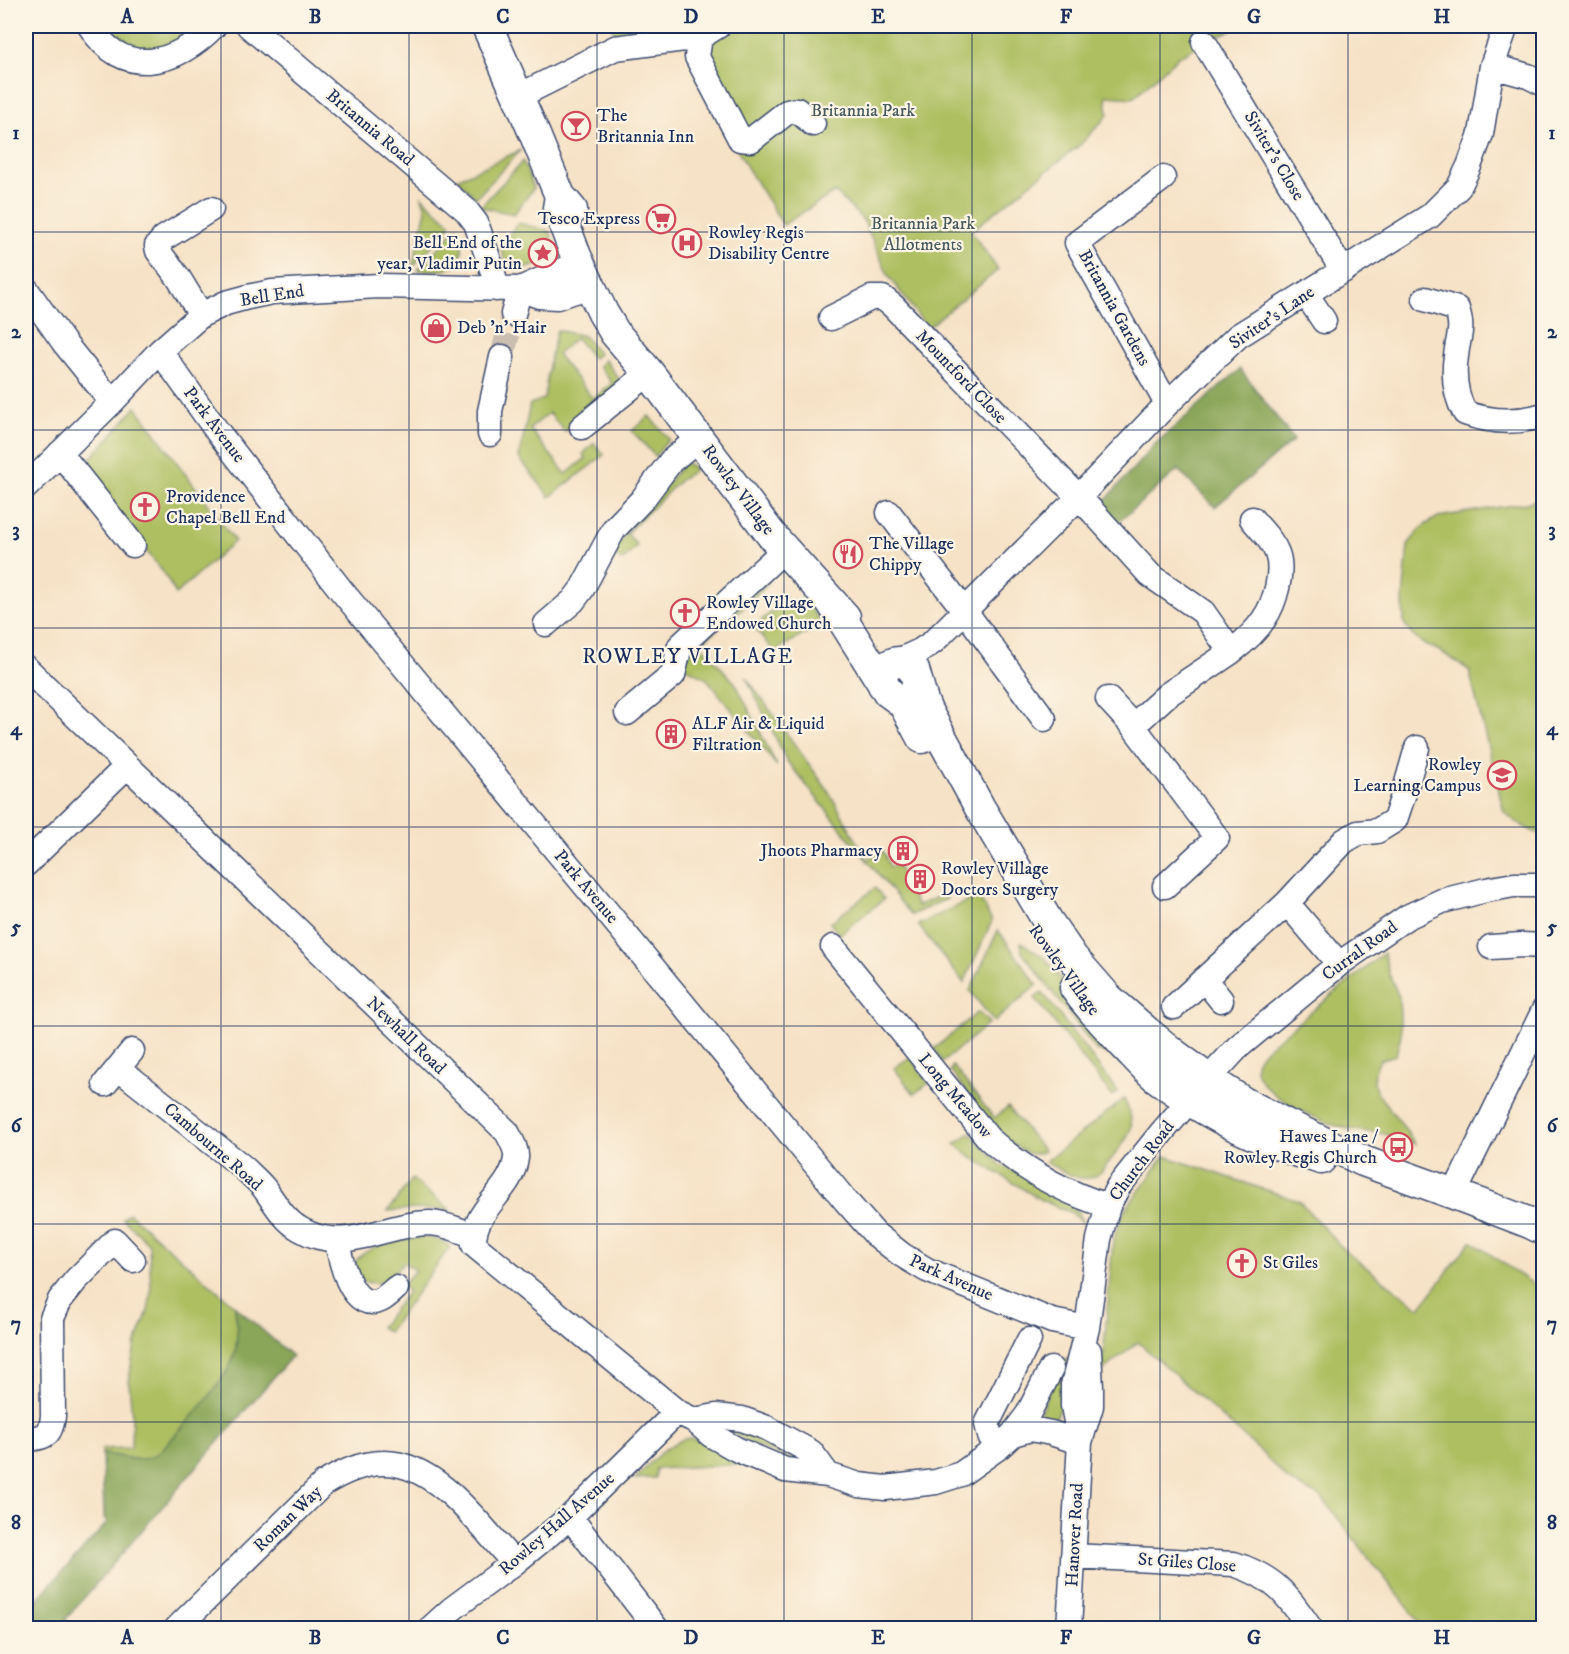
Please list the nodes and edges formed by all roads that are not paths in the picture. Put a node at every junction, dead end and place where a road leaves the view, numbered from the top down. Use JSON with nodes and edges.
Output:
{"nodes":[{"id":1,"x":90,"y":26,"type":"edge"},
{"id":2,"x":214,"y":26,"type":"edge"},
{"id":3,"x":249,"y":26,"type":"edge"},
{"id":4,"x":487,"y":26,"type":"edge"},
{"id":5,"x":1506,"y":26,"type":"edge"},
{"id":6,"x":709,"y":32,"type":"edge"},
{"id":7,"x":1204,"y":42,"type":"dead end"},
{"id":8,"x":1492,"y":66,"type":"junction"},
{"id":9,"x":1544,"y":84,"type":"edge"},
{"id":10,"x":519,"y":96,"type":"junction"},
{"id":11,"x":813,"y":124,"type":"dead end"},
{"id":12,"x":1163,"y":178,"type":"dead end"},
{"id":13,"x":560,"y":196,"type":"junction"},
{"id":14,"x":211,"y":209,"type":"dead end"},
{"id":15,"x":588,"y":267,"type":"junction"},
{"id":16,"x":1343,"y":271,"type":"junction"},
{"id":17,"x":485,"y":288,"type":"junction"},
{"id":18,"x":26,"y":289,"type":"edge"},
{"id":19,"x":520,"y":289,"type":"junction"},
{"id":20,"x":1306,"y":294,"type":"junction"},
{"id":21,"x":1425,"y":299,"type":"dead end"},
{"id":22,"x":513,"y":314,"type":"tunnel mouth"},
{"id":23,"x":201,"y":315,"type":"junction"},
{"id":24,"x":831,"y":318,"type":"dead end"},
{"id":25,"x":1324,"y":321,"type":"dead end"},
{"id":26,"x":160,"y":351,"type":"junction"},
{"id":27,"x":502,"y":357,"type":"tunnel mouth"},
{"id":28,"x":649,"y":373,"type":"junction"},
{"id":29,"x":112,"y":402,"type":"junction"},
{"id":30,"x":1167,"y":404,"type":"junction"},
{"id":31,"x":1544,"y":415,"type":"edge"},
{"id":32,"x":582,"y":427,"type":"dead end"},
{"id":33,"x":490,"y":434,"type":"dead end"},
{"id":34,"x":699,"y":438,"type":"junction"},
{"id":35,"x":60,"y":453,"type":"junction"},
{"id":36,"x":26,"y":488,"type":"edge"},
{"id":37,"x":1078,"y":498,"type":"junction"},
{"id":38,"x":889,"y":513,"type":"dead end"},
{"id":39,"x":1252,"y":519,"type":"dead end"},
{"id":40,"x":134,"y":545,"type":"dead end"},
{"id":41,"x":785,"y":549,"type":"junction"},
{"id":42,"x":965,"y":611,"type":"junction"},
{"id":43,"x":546,"y":624,"type":"dead end"},
{"id":44,"x":1231,"y":652,"type":"junction"},
{"id":45,"x":26,"y":668,"type":"edge"},
{"id":46,"x":901,"y":680,"type":"junction"},
{"id":47,"x":1108,"y":699,"type":"dead end"},
{"id":48,"x":627,"y":713,"type":"dead end"},
{"id":49,"x":1044,"y":719,"type":"dead end"},
{"id":50,"x":1133,"y":726,"type":"junction"},
{"id":51,"x":1417,"y":748,"type":"dead end"},
{"id":52,"x":127,"y":766,"type":"junction"},
{"id":53,"x":26,"y":864,"type":"edge"},
{"id":54,"x":1165,"y":885,"type":"dead end"},
{"id":55,"x":1544,"y":885,"type":"edge"},
{"id":56,"x":1287,"y":903,"type":"junction"},
{"id":57,"x":1544,"y":946,"type":"edge"},
{"id":58,"x":833,"y":947,"type":"dead end"},
{"id":59,"x":1491,"y":947,"type":"dead end"},
{"id":60,"x":1339,"y":964,"type":"junction"},
{"id":61,"x":1204,"y":979,"type":"junction"},
{"id":62,"x":1221,"y":1000,"type":"dead end"},
{"id":63,"x":1174,"y":1007,"type":"dead end"},
{"id":64,"x":1544,"y":1010,"type":"edge"},
{"id":65,"x":118,"y":1068,"type":"dead end"},
{"id":66,"x":1198,"y":1090,"type":"junction"},
{"id":67,"x":1440,"y":1189,"type":"junction"},
{"id":68,"x":1108,"y":1206,"type":"junction"},
{"id":69,"x":1544,"y":1230,"type":"edge"},
{"id":70,"x":474,"y":1236,"type":"junction"},
{"id":71,"x":337,"y":1241,"type":"junction"},
{"id":72,"x":133,"y":1260,"type":"dead end"},
{"id":73,"x":396,"y":1288,"type":"dead end"},
{"id":74,"x":1092,"y":1288,"type":"joint"},
{"id":75,"x":1087,"y":1328,"type":"junction"},
{"id":76,"x":1029,"y":1340,"type":"dead end"},
{"id":77,"x":1051,"y":1368,"type":"dead end"},
{"id":78,"x":686,"y":1416,"type":"junction"},
{"id":79,"x":26,"y":1439,"type":"edge"},
{"id":80,"x":1006,"y":1440,"type":"junction"},
{"id":81,"x":1080,"y":1442,"type":"junction"},
{"id":82,"x":828,"y":1475,"type":"junction"},
{"id":83,"x":570,"y":1516,"type":"junction"},
{"id":84,"x":1073,"y":1556,"type":"junction"},
{"id":85,"x":514,"y":1563,"type":"junction"},
{"id":86,"x":188,"y":1625,"type":"edge"},
{"id":87,"x":431,"y":1629,"type":"edge"},
{"id":88,"x":656,"y":1629,"type":"edge"},
{"id":89,"x":1069,"y":1629,"type":"edge"},
{"id":90,"x":1310,"y":1629,"type":"edge"}],
"edges":[{"from":1,"to":2,"type":"street"},
{"from":3,"to":17,"type":"street","name":"Britannia Road"},
{"from":4,"to":10,"type":"main road","name":"Rowley Village"},
{"from":5,"to":8,"type":"street","name":"Siviter's Lane"},
{"from":6,"to":10,"type":"street"},
{"from":6,"to":11,"type":"street"},
{"from":7,"to":16,"type":"street","name":"Siviter's Close"},
{"from":8,"to":9,"type":"street"},
{"from":8,"to":16,"type":"street","name":"Siviter's Lane"},
{"from":10,"to":13,"type":"main road","name":"Rowley Village"},
{"from":12,"to":30,"type":"street","name":"Britannia Gardens"},
{"from":13,"to":15,"type":"main road","name":"Rowley Village"},
{"from":13,"to":15,"type":"main road","name":"Rowley Village"},
{"from":14,"to":23,"type":"street"},
{"from":15,"to":19,"type":"street","name":"Bell End"},
{"from":15,"to":28,"type":"main road","name":"Rowley Village"},
{"from":16,"to":20,"type":"street","name":"Siviter's Lane"},
{"from":17,"to":19,"type":"street","name":"Bell End"},
{"from":17,"to":23,"type":"street","name":"Bell End"},
{"from":18,"to":29,"type":"street"},
{"from":19,"to":22,"type":"street"},
{"from":20,"to":25,"type":"street"},
{"from":20,"to":30,"type":"street","name":"Siviter's Lane"},
{"from":21,"to":31,"type":"street"},
{"from":23,"to":26,"type":"street","name":"Bell End"},
{"from":24,"to":37,"type":"street","name":"Mountford Close"},
{"from":26,"to":29,"type":"street","name":"Bell End"},
{"from":26,"to":75,"type":"street","name":"Park Avenue"},
{"from":27,"to":33,"type":"street"},
{"from":28,"to":32,"type":"street"},
{"from":28,"to":34,"type":"main road","name":"Rowley Village"},
{"from":29,"to":35,"type":"street","name":"Bell End"},
{"from":30,"to":37,"type":"street","name":"Siviter's Lane"},
{"from":34,"to":41,"type":"main road","name":"Rowley Village"},
{"from":34,"to":43,"type":"street"},
{"from":35,"to":36,"type":"street","name":"Bell End"},
{"from":35,"to":40,"type":"street"},
{"from":37,"to":42,"type":"street","name":"Siviter's Lane"},
{"from":37,"to":44,"type":"street"},
{"from":38,"to":42,"type":"street"},
{"from":39,"to":44,"type":"street"},
{"from":41,"to":46,"type":"main road","name":"Rowley Village"},
{"from":41,"to":48,"type":"street"},
{"from":42,"to":46,"type":"street","name":"Siviter's Lane"},
{"from":42,"to":49,"type":"street"},
{"from":44,"to":50,"type":"street"},
{"from":45,"to":52,"type":"street","name":"Newhall Road"},
{"from":46,"to":66,"type":"main road","name":"Rowley Village"},
{"from":47,"to":50,"type":"street"},
{"from":50,"to":54,"type":"street"},
{"from":51,"to":56,"type":"street"},
{"from":52,"to":53,"type":"street"},
{"from":52,"to":70,"type":"street","name":"Newhall Road"},
{"from":55,"to":60,"type":"street","name":"Curral Road"},
{"from":56,"to":60,"type":"street"},
{"from":56,"to":61,"type":"street"},
{"from":57,"to":59,"type":"street"},
{"from":58,"to":68,"type":"street","name":"Long Meadow"},
{"from":60,"to":66,"type":"street","name":"Curral Road"},
{"from":61,"to":62,"type":"street"},
{"from":61,"to":63,"type":"street"},
{"from":64,"to":67,"type":"street"},
{"from":65,"to":71,"type":"street","name":"Cambourne Road"},
{"from":66,"to":67,"type":"main road","name":"Rowley Village"},
{"from":66,"to":68,"type":"street","name":"Church Road"},
{"from":67,"to":69,"type":"main road","name":"Rowley Village"},
{"from":68,"to":74,"type":"street","name":"Church Road"},
{"from":70,"to":71,"type":"street","name":"Cambourne Road"},
{"from":70,"to":78,"type":"street"},
{"from":71,"to":73,"type":"street"},
{"from":72,"to":79,"type":"street"},
{"from":74,"to":75,"type":"street","name":"Hanover Road"},
{"from":75,"to":81,"type":"street","name":"Hanover Road"},
{"from":76,"to":80,"type":"street"},
{"from":77,"to":80,"type":"street"},
{"from":78,"to":82,"type":"street"},
{"from":78,"to":82,"type":"street"},
{"from":78,"to":83,"type":"street","name":"Rowley Hall Avenue"},
{"from":80,"to":81,"type":"street"},
{"from":80,"to":82,"type":"street"},
{"from":81,"to":84,"type":"street","name":"Hanover Road"},
{"from":83,"to":85,"type":"street","name":"Rowley Hall Avenue"},
{"from":83,"to":88,"type":"street"},
{"from":84,"to":89,"type":"street","name":"Hanover Road"},
{"from":84,"to":90,"type":"street","name":"St Giles Close"},
{"from":85,"to":86,"type":"street","name":"Roman Way"},
{"from":85,"to":87,"type":"street","name":"Rowley Hall Avenue"}]}
